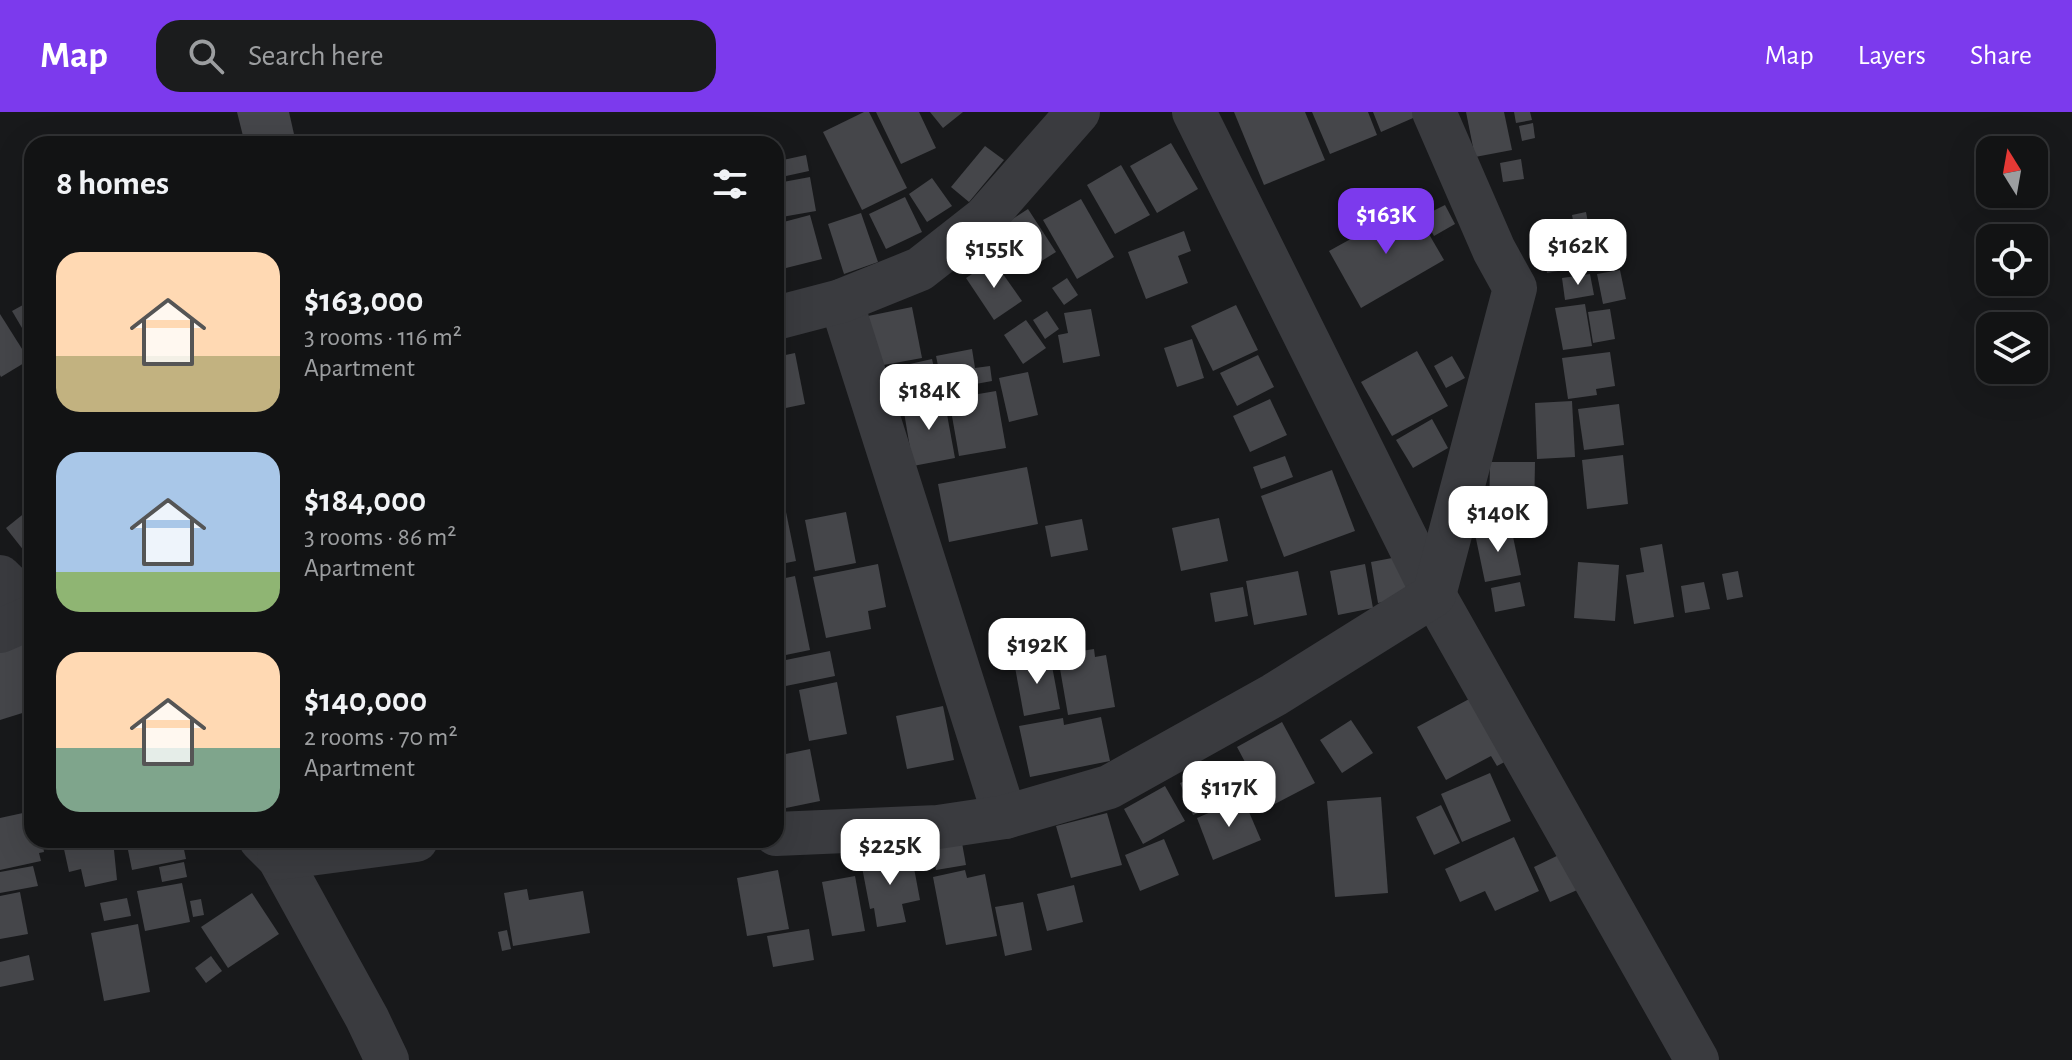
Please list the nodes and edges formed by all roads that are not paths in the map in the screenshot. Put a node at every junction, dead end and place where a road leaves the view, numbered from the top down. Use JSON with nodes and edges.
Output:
{"nodes":[{"id":1,"x":1078,"y":112,"type":"edge"},
{"id":2,"x":1194,"y":112,"type":"edge"},
{"id":3,"x":1434,"y":112,"type":"edge"},
{"id":4,"x":841,"y":301,"type":"junction"},
{"id":5,"x":784,"y":316,"type":"edge"},
{"id":6,"x":0,"y":577,"type":"edge"},
{"id":7,"x":1434,"y":595,"type":"junction"},
{"id":8,"x":24,"y":600,"type":"edge"},
{"id":9,"x":24,"y":620,"type":"edge"},
{"id":10,"x":0,"y":631,"type":"edge"},
{"id":11,"x":1005,"y":817,"type":"junction"},
{"id":12,"x":784,"y":834,"type":"edge"},
{"id":13,"x":270,"y":849,"type":"edge"},
{"id":14,"x":387,"y":1060,"type":"edge"},
{"id":15,"x":1697,"y":1060,"type":"edge"}],
"edges":[{"from":1,"to":4,"type":"street"},
{"from":2,"to":7,"type":"street"},
{"from":3,"to":7,"type":"street"},
{"from":4,"to":5,"type":"street"},
{"from":4,"to":11,"type":"street"},
{"from":6,"to":8,"type":"street"},
{"from":7,"to":11,"type":"street"},
{"from":7,"to":15,"type":"street"},
{"from":9,"to":10,"type":"street"},
{"from":11,"to":12,"type":"street"},
{"from":13,"to":14,"type":"street"}]}
